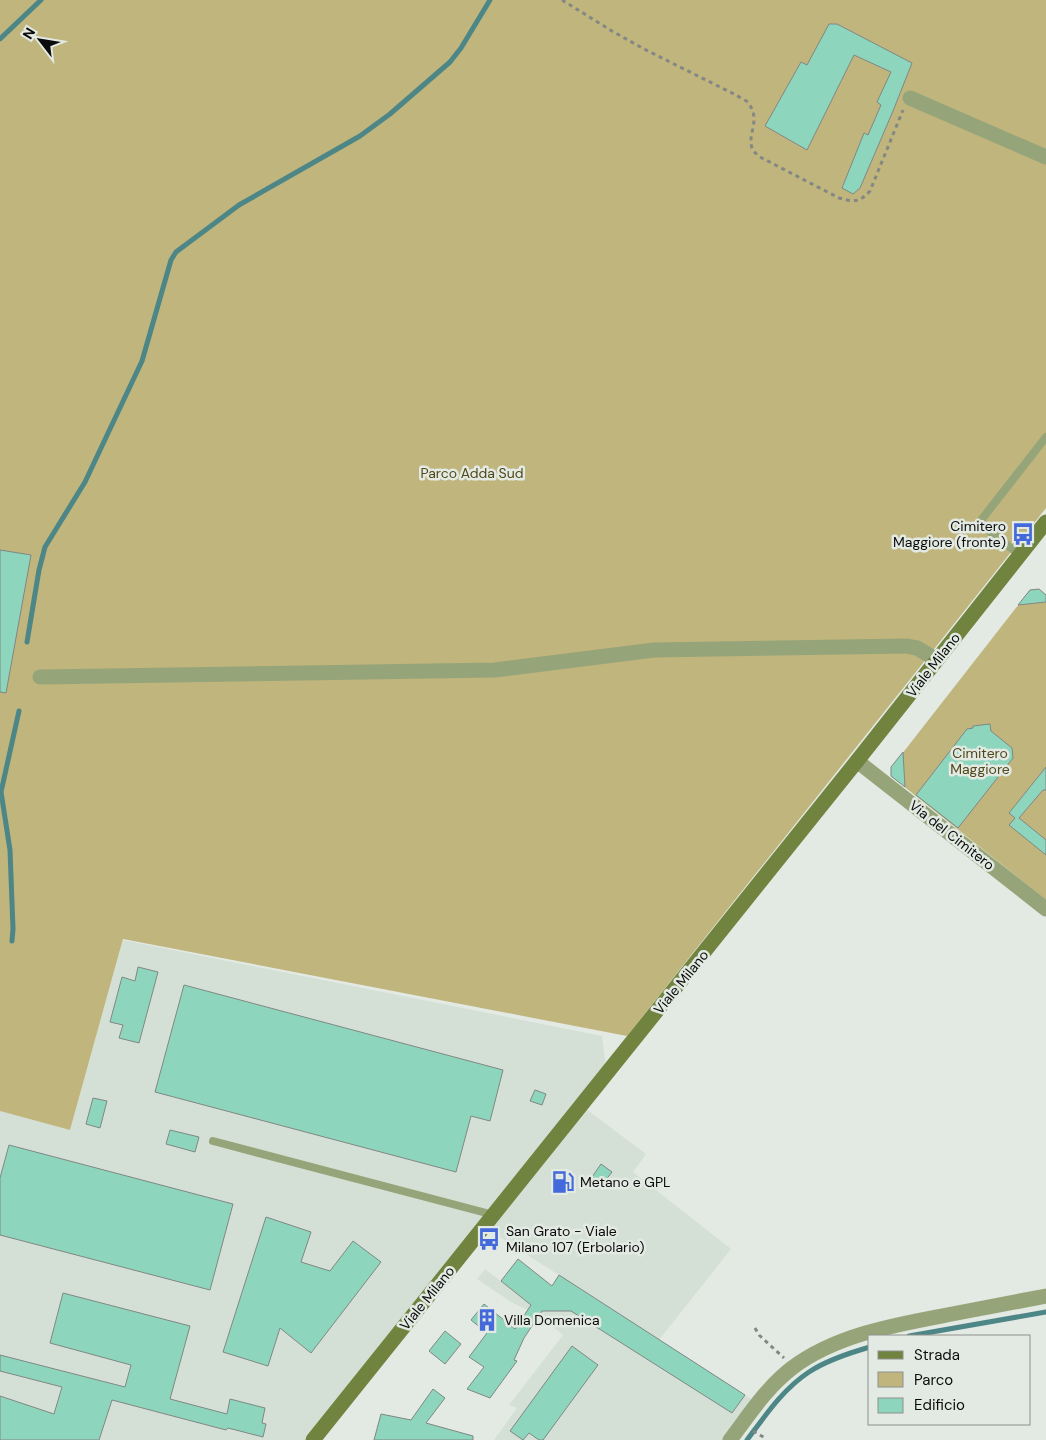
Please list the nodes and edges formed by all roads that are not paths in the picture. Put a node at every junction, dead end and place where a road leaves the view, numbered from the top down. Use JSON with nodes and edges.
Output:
{"nodes":[{"id":1,"x":910,"y":98,"type":"road end"},
{"id":2,"x":1046,"y":157,"type":"edge"},
{"id":3,"x":1046,"y":437,"type":"edge"},
{"id":4,"x":1046,"y":522,"type":"edge"},
{"id":5,"x":1020,"y":555,"type":"junction"},
{"id":6,"x":937,"y":660,"type":"junction"},
{"id":7,"x":40,"y":677,"type":"dead end"},
{"id":8,"x":857,"y":761,"type":"junction"},
{"id":9,"x":1046,"y":909,"type":"edge"},
{"id":10,"x":213,"y":1141,"type":"dead end"},
{"id":11,"x":494,"y":1215,"type":"junction"},
{"id":12,"x":1046,"y":1296,"type":"edge"},
{"id":13,"x":313,"y":1440,"type":"edge"},
{"id":14,"x":730,"y":1440,"type":"edge"}],
"edges":[{"from":1,"to":2,"type":"street"},
{"from":3,"to":5,"type":"lane"},
{"from":4,"to":5,"type":"street","name":"Viale Milano"},
{"from":5,"to":6,"type":"street","name":"Viale Milano"},
{"from":6,"to":7,"type":"street"},
{"from":6,"to":8,"type":"street","name":"Viale Milano"},
{"from":8,"to":9,"type":"street","name":"Via del Cimitero"},
{"from":8,"to":11,"type":"street","name":"Viale Milano"},
{"from":10,"to":11,"type":"lane"},
{"from":11,"to":13,"type":"street","name":"Viale Milano"},
{"from":12,"to":14,"type":"street"}]}
